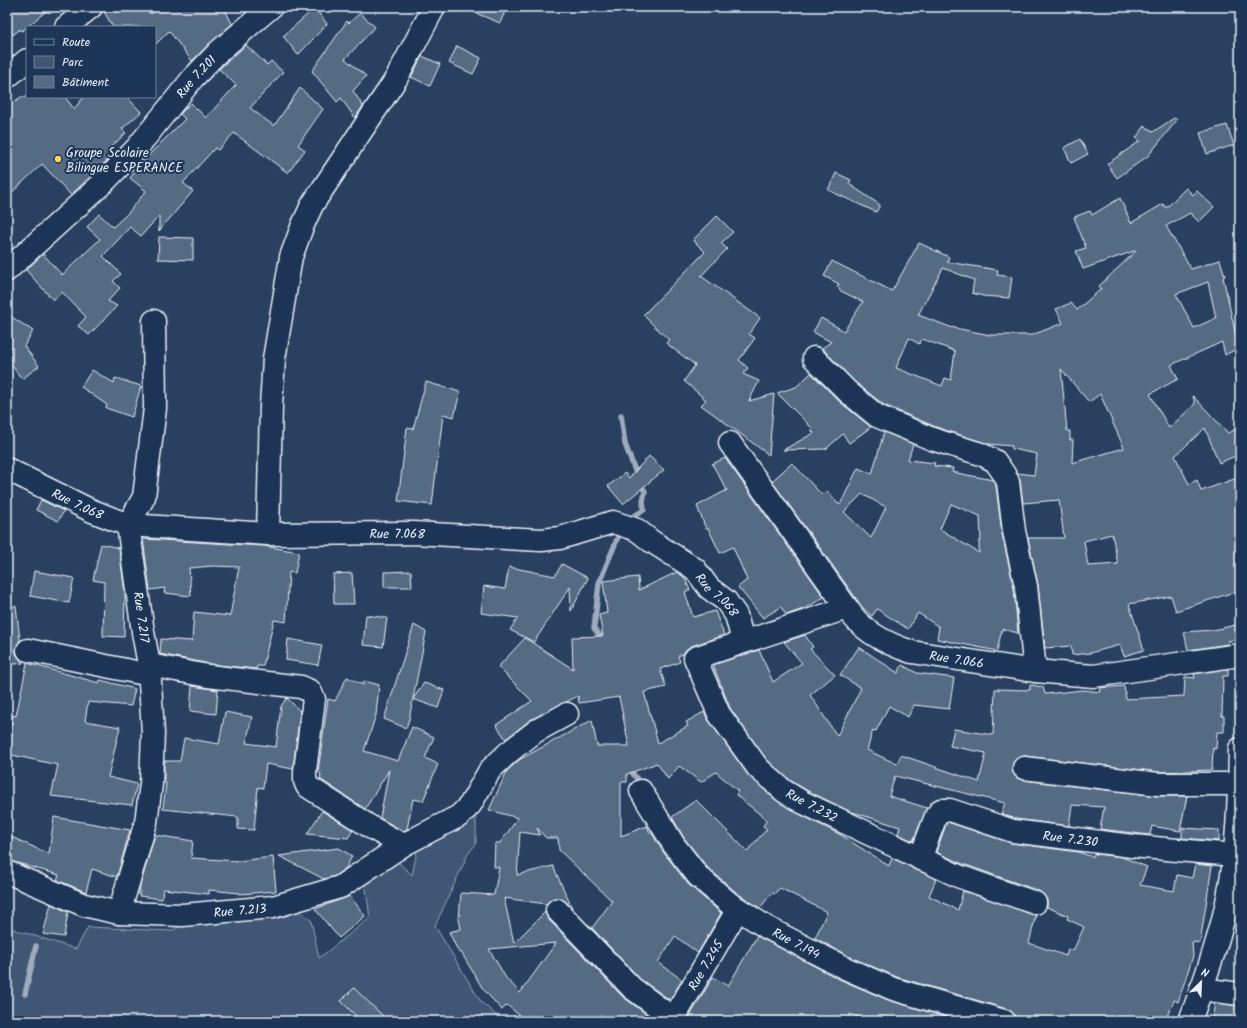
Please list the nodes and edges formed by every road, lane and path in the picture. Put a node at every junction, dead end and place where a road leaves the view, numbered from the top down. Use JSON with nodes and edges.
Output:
{"nodes":[{"id":1,"x":91,"y":7,"type":"edge"},
{"id":2,"x":271,"y":7,"type":"edge"},
{"id":3,"x":433,"y":9,"type":"dead end"},
{"id":4,"x":67,"y":26,"type":"edge"},
{"id":5,"x":26,"y":61,"type":"edge"},
{"id":6,"x":7,"y":78,"type":"edge"},
{"id":7,"x":7,"y":270,"type":"edge"},
{"id":8,"x":154,"y":321,"type":"dead end"},
{"id":9,"x":814,"y":358,"type":"dead end"},
{"id":10,"x":730,"y":443,"type":"dead end"},
{"id":11,"x":7,"y":469,"type":"edge"},
{"id":12,"x":128,"y":524,"type":"junction"},
{"id":13,"x":268,"y":534,"type":"junction"},
{"id":14,"x":847,"y":608,"type":"junction"},
{"id":15,"x":743,"y":641,"type":"junction"},
{"id":16,"x":28,"y":650,"type":"dead end"},
{"id":17,"x":1240,"y":655,"type":"edge"},
{"id":18,"x":150,"y":670,"type":"junction"},
{"id":19,"x":1035,"y":671,"type":"junction"},
{"id":20,"x":567,"y":714,"type":"dead end"},
{"id":21,"x":1240,"y":749,"type":"edge"},
{"id":22,"x":1024,"y":768,"type":"dead end"},
{"id":23,"x":1239,"y":784,"type":"edge"},
{"id":24,"x":641,"y":791,"type":"dead end"},
{"id":25,"x":403,"y":845,"type":"junction"},
{"id":26,"x":1234,"y":855,"type":"junction"},
{"id":27,"x":920,"y":858,"type":"junction"},
{"id":28,"x":7,"y":872,"type":"edge"},
{"id":29,"x":1035,"y":903,"type":"dead end"},
{"id":30,"x":738,"y":909,"type":"junction"},
{"id":31,"x":557,"y":910,"type":"dead end"},
{"id":32,"x":119,"y":913,"type":"junction"},
{"id":33,"x":1201,"y":990,"type":"junction"},
{"id":34,"x":1240,"y":994,"type":"edge"},
{"id":35,"x":673,"y":1020,"type":"edge"},
{"id":36,"x":1004,"y":1021,"type":"edge"},
{"id":37,"x":1190,"y":1021,"type":"edge"}],
"edges":[{"from":1,"to":4,"type":"street"},
{"from":2,"to":7,"type":"street","name":"Rue 7.201"},
{"from":3,"to":13,"type":"street"},
{"from":5,"to":6,"type":"street"},
{"from":8,"to":12,"type":"street"},
{"from":9,"to":19,"type":"street"},
{"from":10,"to":14,"type":"street","name":"Rue 7.066"},
{"from":11,"to":12,"type":"street","name":"Rue 7.068"},
{"from":12,"to":13,"type":"street","name":"Rue 7.068"},
{"from":12,"to":18,"type":"street","name":"Rue 7.217"},
{"from":13,"to":15,"type":"street","name":"Rue 7.068"},
{"from":14,"to":15,"type":"street"},
{"from":14,"to":19,"type":"street","name":"Rue 7.066"},
{"from":15,"to":27,"type":"street","name":"Rue 7.232"},
{"from":16,"to":18,"type":"street"},
{"from":17,"to":19,"type":"street","name":"Rue 7.066"},
{"from":18,"to":25,"type":"street"},
{"from":18,"to":32,"type":"street","name":"Rue 7.217"},
{"from":20,"to":25,"type":"street","name":"Rue 7.213"},
{"from":21,"to":23,"type":"street"},
{"from":22,"to":23,"type":"street"},
{"from":23,"to":26,"type":"street"},
{"from":24,"to":30,"type":"street","name":"Rue 7.194"},
{"from":25,"to":32,"type":"street","name":"Rue 7.213"},
{"from":26,"to":27,"type":"street","name":"Rue 7.230"},
{"from":26,"to":33,"type":"street"},
{"from":27,"to":29,"type":"street","name":"Rue 7.232"},
{"from":28,"to":32,"type":"street","name":"Rue 7.213"},
{"from":30,"to":35,"type":"street","name":"Rue 7.245"},
{"from":30,"to":36,"type":"street","name":"Rue 7.194"},
{"from":31,"to":35,"type":"street"},
{"from":33,"to":34,"type":"street"},
{"from":33,"to":37,"type":"street"}]}
